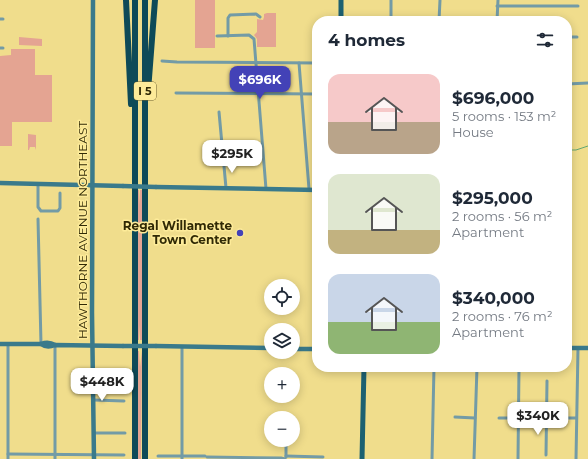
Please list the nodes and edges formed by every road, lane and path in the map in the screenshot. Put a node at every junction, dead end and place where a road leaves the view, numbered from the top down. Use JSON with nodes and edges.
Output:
{"nodes":[{"id":1,"x":93,"y":0,"type":"edge"},
{"id":2,"x":126,"y":0,"type":"edge"},
{"id":3,"x":135,"y":0,"type":"edge"},
{"id":4,"x":145,"y":0,"type":"edge"},
{"id":5,"x":155,"y":0,"type":"edge"},
{"id":6,"x":341,"y":0,"type":"edge"},
{"id":7,"x":391,"y":0,"type":"edge"},
{"id":8,"x":440,"y":0,"type":"edge"},
{"id":9,"x":498,"y":0,"type":"edge"},
{"id":10,"x":497,"y":6,"type":"junction"},
{"id":11,"x":578,"y":6,"type":"dead end"},
{"id":12,"x":260,"y":16,"type":"dead end"},
{"id":13,"x":341,"y":16,"type":"edge"},
{"id":14,"x":391,"y":16,"type":"edge"},
{"id":15,"x":439,"y":16,"type":"edge"},
{"id":16,"x":497,"y":16,"type":"edge"},
{"id":17,"x":217,"y":36,"type":"dead end"},
{"id":18,"x":228,"y":36,"type":"junction"},
{"id":19,"x":572,"y":37,"type":"edge"},
{"id":20,"x":577,"y":37,"type":"dead end"},
{"id":21,"x":162,"y":61,"type":"dead end"},
{"id":22,"x":256,"y":63,"type":"junction"},
{"id":23,"x":299,"y":63,"type":"junction"},
{"id":24,"x":312,"y":63,"type":"edge"},
{"id":25,"x":588,"y":83,"type":"edge"},
{"id":26,"x":572,"y":84,"type":"edge"},
{"id":27,"x":176,"y":93,"type":"dead end"},
{"id":28,"x":259,"y":93,"type":"junction"},
{"id":29,"x":302,"y":94,"type":"junction"},
{"id":30,"x":312,"y":94,"type":"edge"},
{"id":31,"x":219,"y":112,"type":"dead end"},
{"id":32,"x":145,"y":118,"type":"junction"},
{"id":33,"x":135,"y":176,"type":"junction"},
{"id":34,"x":0,"y":183,"type":"edge"},
{"id":35,"x":38,"y":184,"type":"junction"},
{"id":36,"x":92,"y":185,"type":"junction"},
{"id":37,"x":226,"y":188,"type":"junction"},
{"id":38,"x":266,"y":189,"type":"junction"},
{"id":39,"x":309,"y":189,"type":"junction"},
{"id":40,"x":312,"y":189,"type":"edge"},
{"id":41,"x":60,"y":193,"type":"dead end"},
{"id":42,"x":38,"y":219,"type":"dead end"},
{"id":43,"x":0,"y":344,"type":"edge"},
{"id":44,"x":8,"y":344,"type":"junction"},
{"id":45,"x":40,"y":344,"type":"junction"},
{"id":46,"x":55,"y":345,"type":"junction"},
{"id":47,"x":93,"y":345,"type":"junction"},
{"id":48,"x":182,"y":347,"type":"junction"},
{"id":49,"x":264,"y":348,"type":"edge"},
{"id":50,"x":572,"y":348,"type":"edge"},
{"id":51,"x":578,"y":348,"type":"junction"},
{"id":52,"x":588,"y":348,"type":"edge"},
{"id":53,"x":300,"y":349,"type":"edge"},
{"id":54,"x":312,"y":349,"type":"edge"},
{"id":55,"x":364,"y":372,"type":"edge"},
{"id":56,"x":434,"y":372,"type":"edge"},
{"id":57,"x":477,"y":372,"type":"edge"},
{"id":58,"x":519,"y":372,"type":"edge"},
{"id":59,"x":124,"y":377,"type":"dead end"},
{"id":60,"x":93,"y":381,"type":"junction"},
{"id":61,"x":547,"y":381,"type":"dead end"},
{"id":62,"x":94,"y":400,"type":"junction"},
{"id":63,"x":124,"y":401,"type":"dead end"},
{"id":64,"x":455,"y":417,"type":"dead end"},
{"id":65,"x":475,"y":418,"type":"junction"},
{"id":66,"x":499,"y":418,"type":"dead end"},
{"id":67,"x":518,"y":418,"type":"junction"},
{"id":68,"x":546,"y":418,"type":"junction"},
{"id":69,"x":576,"y":418,"type":"junction"},
{"id":70,"x":94,"y":433,"type":"junction"},
{"id":71,"x":125,"y":433,"type":"dead end"},
{"id":72,"x":286,"y":447,"type":"edge"},
{"id":73,"x":8,"y":454,"type":"junction"},
{"id":74,"x":55,"y":454,"type":"junction"},
{"id":75,"x":124,"y":455,"type":"dead end"},
{"id":76,"x":546,"y":455,"type":"dead end"},
{"id":77,"x":158,"y":456,"type":"dead end"},
{"id":78,"x":94,"y":457,"type":"edge"},
{"id":79,"x":182,"y":457,"type":"edge"},
{"id":80,"x":323,"y":457,"type":"dead end"},
{"id":81,"x":243,"y":458,"type":"edge"},
{"id":82,"x":285,"y":458,"type":"edge"},
{"id":83,"x":8,"y":459,"type":"edge"},
{"id":84,"x":55,"y":459,"type":"edge"},
{"id":85,"x":135,"y":459,"type":"edge"},
{"id":86,"x":145,"y":459,"type":"edge"},
{"id":87,"x":362,"y":459,"type":"edge"},
{"id":88,"x":432,"y":459,"type":"edge"},
{"id":89,"x":474,"y":459,"type":"edge"},
{"id":90,"x":518,"y":459,"type":"edge"},
{"id":91,"x":576,"y":459,"type":"edge"}],
"edges":[{"from":1,"to":36,"type":"main road","name":"HAWTHORNE AVENUE NORTHEAST"},
{"from":2,"to":33,"type":"highway","number":"I 5"},
{"from":3,"to":33,"type":"highway","number":"I 5"},
{"from":4,"to":32,"type":"highway","number":"I 5"},
{"from":5,"to":32,"type":"highway"},
{"from":6,"to":13,"type":"main road"},
{"from":7,"to":14,"type":"street"},
{"from":8,"to":15,"type":"street"},
{"from":9,"to":10,"type":"street"},
{"from":10,"to":11,"type":"street"},
{"from":10,"to":16,"type":"street"},
{"from":12,"to":18,"type":"street"},
{"from":17,"to":18,"type":"street"},
{"from":18,"to":22,"type":"street"},
{"from":19,"to":20,"type":"street"},
{"from":21,"to":22,"type":"street"},
{"from":22,"to":23,"type":"street"},
{"from":22,"to":28,"type":"street"},
{"from":23,"to":24,"type":"street"},
{"from":23,"to":29,"type":"street"},
{"from":25,"to":26,"type":"street"},
{"from":27,"to":28,"type":"street"},
{"from":28,"to":29,"type":"street"},
{"from":28,"to":38,"type":"street"},
{"from":29,"to":30,"type":"street"},
{"from":29,"to":39,"type":"street"},
{"from":31,"to":37,"type":"street"},
{"from":32,"to":86,"type":"highway","number":"I 5"},
{"from":33,"to":85,"type":"highway","number":"I 5"},
{"from":34,"to":35,"type":"main road"},
{"from":35,"to":36,"type":"main road"},
{"from":35,"to":41,"type":"street"},
{"from":36,"to":37,"type":"main road","bridge":true},
{"from":36,"to":47,"type":"main road","name":"HAWTHORNE AVENUE NORTHEAST"},
{"from":37,"to":38,"type":"main road"},
{"from":38,"to":39,"type":"main road"},
{"from":39,"to":40,"type":"main road"},
{"from":42,"to":45,"type":"street"},
{"from":43,"to":44,"type":"main road"},
{"from":44,"to":45,"type":"main road"},
{"from":44,"to":73,"type":"street"},
{"from":45,"to":46,"type":"main road"},
{"from":46,"to":47,"type":"main road"},
{"from":46,"to":74,"type":"street"},
{"from":47,"to":48,"type":"main road","bridge":true},
{"from":47,"to":60,"type":"main road","name":"HAWTHORNE AVENUE NORTHEAST"},
{"from":48,"to":49,"type":"main road"},
{"from":48,"to":79,"type":"street"},
{"from":50,"to":51,"type":"main road"},
{"from":51,"to":52,"type":"main road"},
{"from":51,"to":69,"type":"street"},
{"from":53,"to":54,"type":"main road"},
{"from":55,"to":87,"type":"main road"},
{"from":56,"to":88,"type":"street"},
{"from":57,"to":65,"type":"street"},
{"from":58,"to":67,"type":"street"},
{"from":59,"to":60,"type":"street"},
{"from":60,"to":62,"type":"main road","name":"HAWTHORNE AVENUE NORTHEAST"},
{"from":61,"to":68,"type":"street"},
{"from":62,"to":63,"type":"street"},
{"from":62,"to":70,"type":"main road","name":"HAWTHORNE AVENUE NORTHEAST"},
{"from":64,"to":65,"type":"street"},
{"from":65,"to":89,"type":"street"},
{"from":66,"to":67,"type":"street"},
{"from":67,"to":68,"type":"street"},
{"from":67,"to":90,"type":"street"},
{"from":68,"to":69,"type":"street"},
{"from":68,"to":76,"type":"street"},
{"from":69,"to":91,"type":"street"},
{"from":70,"to":71,"type":"street"},
{"from":70,"to":78,"type":"main road","name":"HAWTHORNE AVENUE NORTHEAST"},
{"from":72,"to":82,"type":"street"},
{"from":73,"to":74,"type":"street"},
{"from":73,"to":83,"type":"street"},
{"from":74,"to":78,"type":"street"},
{"from":74,"to":84,"type":"street"},
{"from":75,"to":78,"type":"street"},
{"from":77,"to":79,"type":"street"},
{"from":79,"to":81,"type":"street"},
{"from":80,"to":82,"type":"street"},
{"from":81,"to":82,"type":"street"}]}
